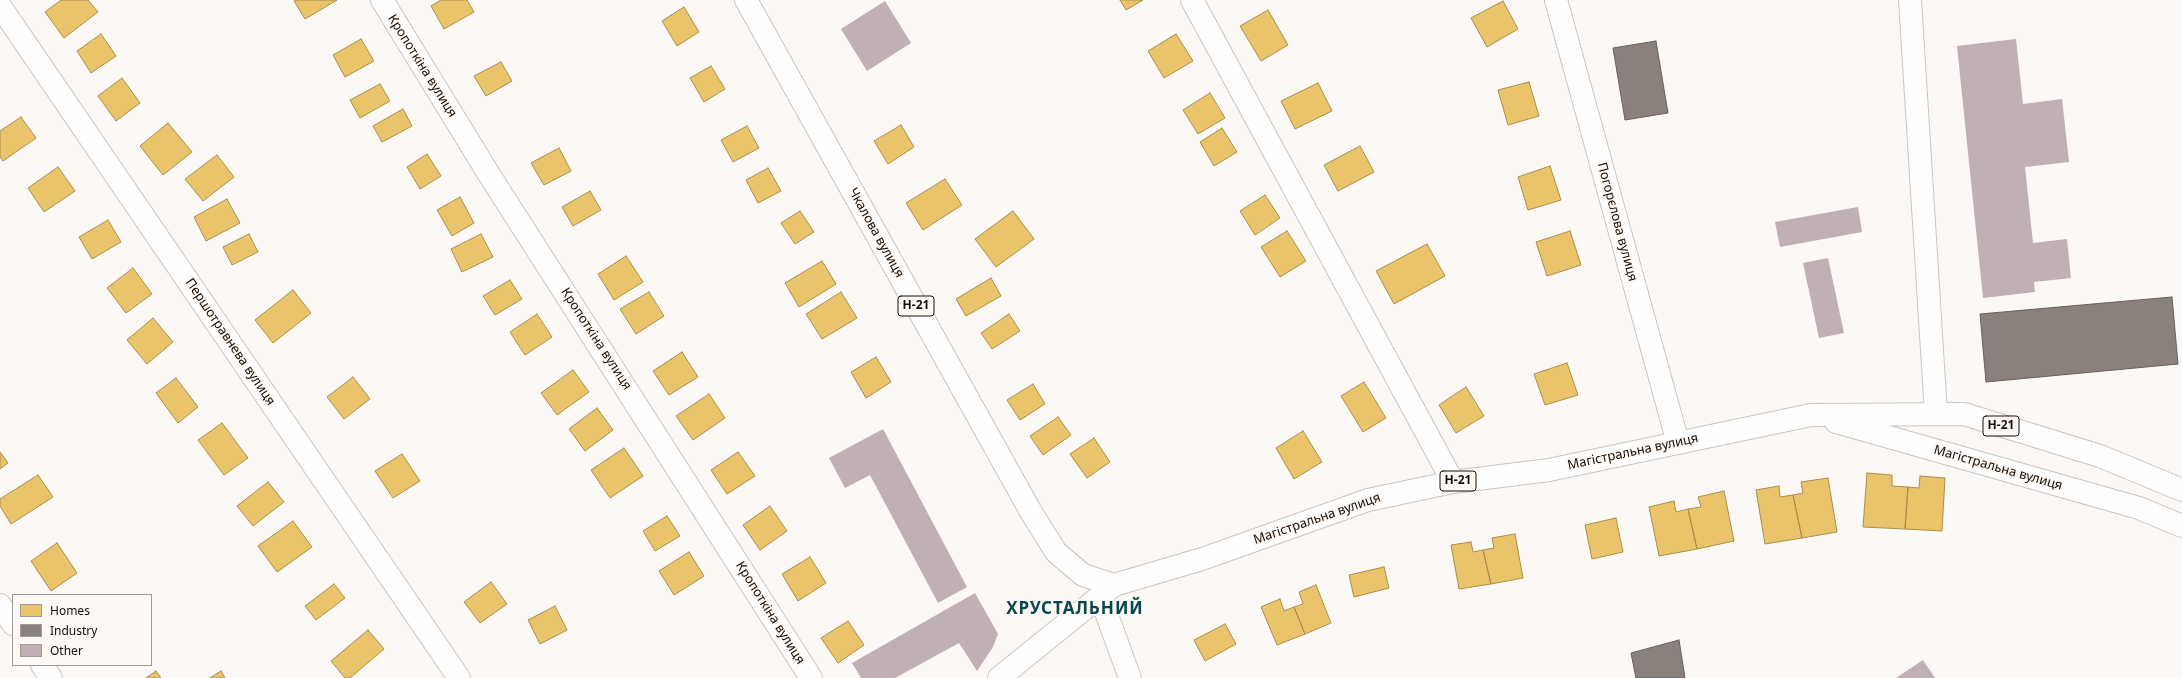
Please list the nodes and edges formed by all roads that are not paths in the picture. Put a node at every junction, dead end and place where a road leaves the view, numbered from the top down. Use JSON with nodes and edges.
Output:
{"nodes":[{"id":1,"x":382,"y":0,"type":"edge"},
{"id":2,"x":746,"y":0,"type":"edge"},
{"id":3,"x":1192,"y":0,"type":"edge"},
{"id":4,"x":1556,"y":0,"type":"edge"},
{"id":5,"x":1910,"y":0,"type":"edge"},
{"id":6,"x":0,"y":6,"type":"edge"},
{"id":7,"x":1936,"y":414,"type":"junction"},
{"id":8,"x":1811,"y":415,"type":"junction"},
{"id":9,"x":1678,"y":443,"type":"junction"},
{"id":10,"x":1453,"y":482,"type":"junction"},
{"id":11,"x":2182,"y":490,"type":"edge"},
{"id":12,"x":2182,"y":526,"type":"edge"},
{"id":13,"x":1107,"y":590,"type":"junction"},
{"id":14,"x":0,"y":605,"type":"edge"},
{"id":15,"x":12,"y":623,"type":"edge"},
{"id":16,"x":43,"y":666,"type":"edge"},
{"id":17,"x":51,"y":678,"type":"edge"},
{"id":18,"x":459,"y":678,"type":"edge"},
{"id":19,"x":811,"y":678,"type":"edge"},
{"id":20,"x":999,"y":678,"type":"edge"},
{"id":21,"x":1130,"y":678,"type":"edge"}],
"edges":[{"from":1,"to":19,"type":"street","name":"Кропоткіна вулиця"},
{"from":2,"to":13,"type":"street","name":"Чкалова вулиця","number":"Н-21"},
{"from":3,"to":10,"type":"street"},
{"from":4,"to":9,"type":"street","name":"Погорєлова вулиця"},
{"from":5,"to":7,"type":"street"},
{"from":6,"to":18,"type":"street","name":"Першотравнева вулиця"},
{"from":7,"to":8,"type":"street","name":"Магістральна вулиця","number":"Н-21"},
{"from":7,"to":11,"type":"street","name":"Магістральна вулиця","number":"Н-21"},
{"from":8,"to":9,"type":"street","name":"Магістральна вулиця","number":"Н-21"},
{"from":8,"to":12,"type":"street","name":"Магістральна вулиця"},
{"from":9,"to":10,"type":"street","name":"Магістральна вулиця","number":"Н-21"},
{"from":10,"to":13,"type":"street","name":"Магістральна вулиця","number":"Н-21"},
{"from":13,"to":20,"type":"street","name":"Магістральна вулиця"},
{"from":13,"to":21,"type":"street"},
{"from":14,"to":15,"type":"street"},
{"from":16,"to":17,"type":"street"}]}
